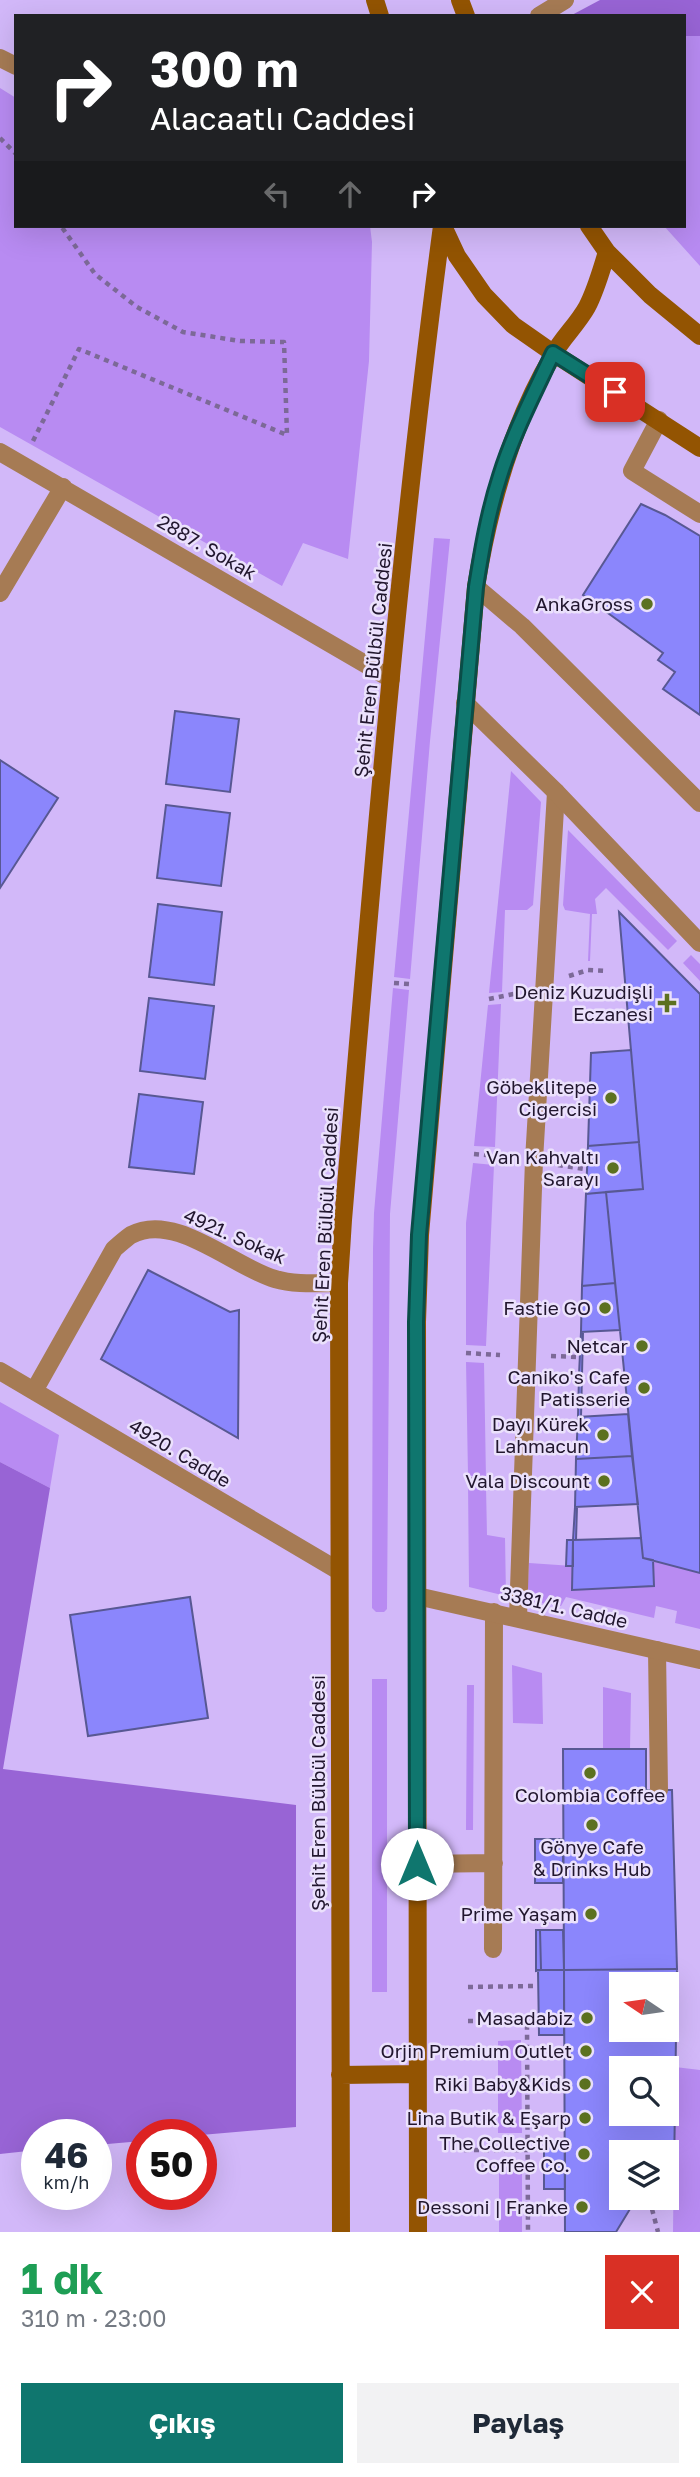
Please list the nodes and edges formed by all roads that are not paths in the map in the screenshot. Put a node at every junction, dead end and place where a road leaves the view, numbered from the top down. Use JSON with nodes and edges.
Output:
{"nodes":[{"id":1,"x":565,"y":0,"type":"edge"},
{"id":2,"x":542,"y":14,"type":"edge"},
{"id":3,"x":442,"y":228,"type":"edge"},
{"id":4,"x":443,"y":228,"type":"edge"},
{"id":5,"x":590,"y":228,"type":"edge"},
{"id":6,"x":607,"y":252,"type":"junction"},
{"id":7,"x":700,"y":336,"type":"edge"},
{"id":8,"x":553,"y":353,"type":"junction"},
{"id":9,"x":659,"y":420,"type":"junction"},
{"id":10,"x":700,"y":448,"type":"edge"},
{"id":11,"x":0,"y":452,"type":"edge"},
{"id":12,"x":63,"y":487,"type":"junction"},
{"id":13,"x":700,"y":514,"type":"edge"},
{"id":14,"x":476,"y":587,"type":"junction"},
{"id":15,"x":0,"y":593,"type":"edge"},
{"id":16,"x":391,"y":679,"type":"junction"},
{"id":17,"x":465,"y":703,"type":"junction"},
{"id":18,"x":556,"y":792,"type":"junction"},
{"id":19,"x":700,"y":803,"type":"edge"},
{"id":20,"x":700,"y":943,"type":"edge"},
{"id":21,"x":339,"y":1283,"type":"junction"},
{"id":22,"x":0,"y":1371,"type":"edge"},
{"id":23,"x":34,"y":1391,"type":"junction"},
{"id":24,"x":338,"y":1571,"type":"junction"},
{"id":25,"x":417,"y":1596,"type":"junction"},
{"id":26,"x":494,"y":1612,"type":"junction"},
{"id":27,"x":518,"y":1618,"type":"junction"},
{"id":28,"x":657,"y":1650,"type":"junction"},
{"id":29,"x":700,"y":1660,"type":"edge"},
{"id":30,"x":659,"y":1790,"type":"dead end"},
{"id":31,"x":494,"y":1863,"type":"junction"},
{"id":32,"x":417,"y":1864,"type":"junction"},
{"id":33,"x":493,"y":1949,"type":"dead end"},
{"id":34,"x":417,"y":2074,"type":"junction"},
{"id":35,"x":340,"y":2075,"type":"junction"},
{"id":36,"x":341,"y":2232,"type":"edge"},
{"id":37,"x":418,"y":2232,"type":"edge"}],
"edges":[{"from":1,"to":2,"type":"street"},
{"from":3,"to":16,"type":"main road","name":"Şehit Eren Bülbül Caddesi"},
{"from":4,"to":8,"type":"main road"},
{"from":5,"to":6,"type":"main road"},
{"from":6,"to":7,"type":"main road"},
{"from":6,"to":8,"type":"main road"},
{"from":8,"to":9,"type":"main road"},
{"from":8,"to":14,"type":"main road"},
{"from":9,"to":10,"type":"main road"},
{"from":9,"to":13,"type":"street"},
{"from":11,"to":12,"type":"street","name":"2887. Sokak"},
{"from":12,"to":15,"type":"street"},
{"from":12,"to":16,"type":"street","name":"2887. Sokak"},
{"from":14,"to":17,"type":"main road"},
{"from":14,"to":19,"type":"street"},
{"from":16,"to":21,"type":"main road","name":"Şehit Eren Bülbül Caddesi"},
{"from":17,"to":18,"type":"street"},
{"from":17,"to":25,"type":"main road"},
{"from":18,"to":20,"type":"street"},
{"from":18,"to":27,"type":"street"},
{"from":21,"to":23,"type":"street","name":"4921. Sokak"},
{"from":21,"to":24,"type":"main road","name":"Şehit Eren Bülbül Caddesi"},
{"from":22,"to":23,"type":"street","name":"4920. Cadde"},
{"from":23,"to":24,"type":"street","name":"4920. Cadde"},
{"from":24,"to":35,"type":"main road","name":"Şehit Eren Bülbül Caddesi"},
{"from":25,"to":26,"type":"street","name":"3381/1. Cadde"},
{"from":25,"to":32,"type":"main road"},
{"from":26,"to":27,"type":"street","name":"3381/1. Cadde"},
{"from":26,"to":31,"type":"street"},
{"from":27,"to":28,"type":"street","name":"3381/1. Cadde"},
{"from":28,"to":29,"type":"street","name":"3381/1. Cadde"},
{"from":28,"to":30,"type":"street"},
{"from":31,"to":32,"type":"street"},
{"from":31,"to":33,"type":"street"},
{"from":32,"to":34,"type":"main road"},
{"from":34,"to":35,"type":"main road"},
{"from":34,"to":37,"type":"main road"},
{"from":35,"to":36,"type":"main road","name":"Şehit Eren Bülbül Caddesi"}]}
